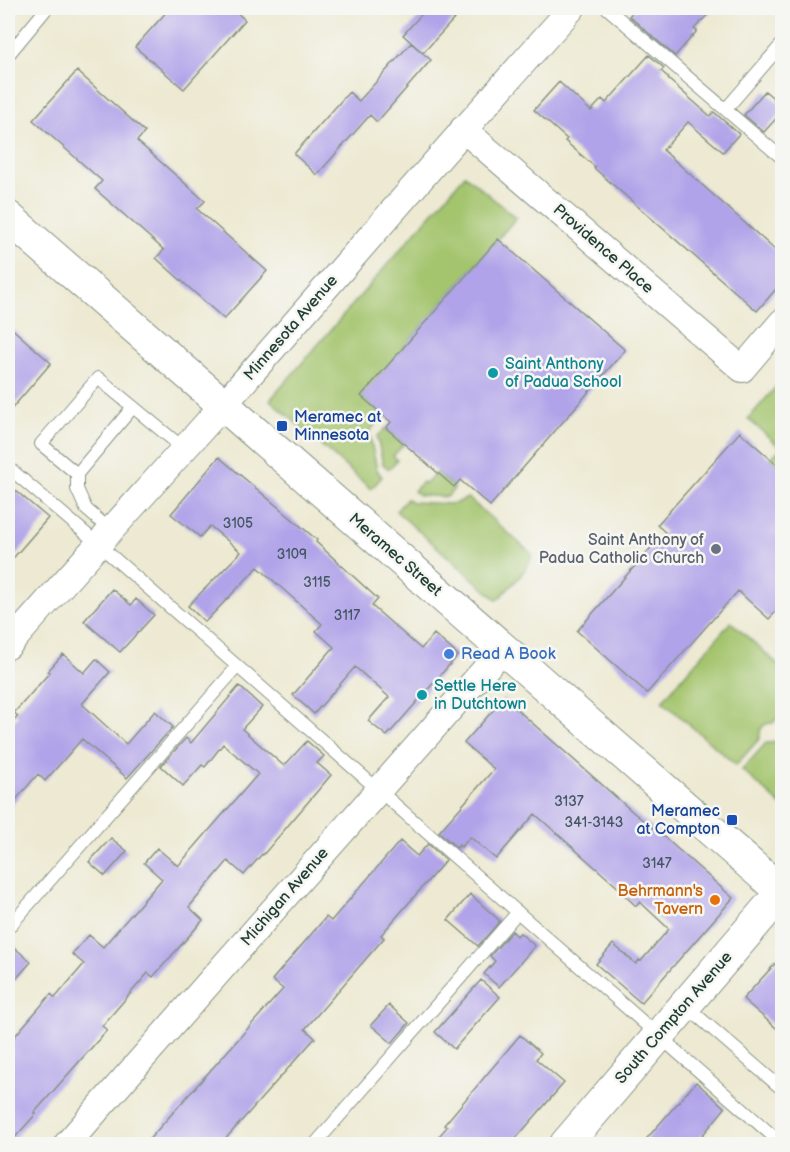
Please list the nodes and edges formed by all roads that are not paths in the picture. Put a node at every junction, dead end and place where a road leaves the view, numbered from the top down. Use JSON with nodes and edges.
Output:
{"nodes":[{"id":1,"x":47,"y":8,"type":"edge"},
{"id":2,"x":572,"y":8,"type":"edge"},
{"id":3,"x":607,"y":8,"type":"edge"},
{"id":4,"x":783,"y":45,"type":"edge"},
{"id":5,"x":8,"y":54,"type":"edge"},
{"id":6,"x":726,"y":109,"type":"junction"},
{"id":7,"x":464,"y":129,"type":"junction"},
{"id":8,"x":783,"y":158,"type":"edge"},
{"id":9,"x":8,"y":218,"type":"edge"},
{"id":10,"x":783,"y":322,"type":"edge"},
{"id":11,"x":223,"y":405,"type":"junction"},
{"id":12,"x":133,"y":407,"type":"junction"},
{"id":13,"x":183,"y":448,"type":"junction"},
{"id":14,"x":8,"y":467,"type":"edge"},
{"id":15,"x":77,"y":474,"type":"junction"},
{"id":16,"x":104,"y":537,"type":"junction"},
{"id":17,"x":8,"y":646,"type":"edge"},
{"id":18,"x":503,"y":649,"type":"junction"},
{"id":19,"x":237,"y":666,"type":"junction"},
{"id":20,"x":379,"y":790,"type":"junction"},
{"id":21,"x":783,"y":892,"type":"edge"},
{"id":22,"x":518,"y":912,"type":"junction"},
{"id":23,"x":8,"y":928,"type":"edge"},
{"id":24,"x":685,"y":1005,"type":"junction"},
{"id":25,"x":658,"y":1036,"type":"junction"},
{"id":26,"x":783,"y":1089,"type":"edge"},
{"id":27,"x":67,"y":1144,"type":"edge"},
{"id":28,"x":315,"y":1144,"type":"edge"},
{"id":29,"x":566,"y":1144,"type":"edge"},
{"id":30,"x":782,"y":1144,"type":"edge"}],
"edges":[{"from":1,"to":5,"type":"lane"},
{"from":2,"to":7,"type":"street","name":"Minnesota Avenue"},
{"from":3,"to":6,"type":"lane"},
{"from":4,"to":6,"type":"lane"},
{"from":6,"to":8,"type":"lane"},
{"from":7,"to":10,"type":"street","name":"Providence Place"},
{"from":7,"to":11,"type":"street","name":"Minnesota Avenue"},
{"from":9,"to":11,"type":"street","name":"Meramec Street"},
{"from":11,"to":13,"type":"street","name":"Minnesota Avenue"},
{"from":11,"to":18,"type":"street","name":"Meramec Street"},
{"from":12,"to":13,"type":"lane"},
{"from":12,"to":15,"type":"lane"},
{"from":12,"to":15,"type":"lane"},
{"from":13,"to":16,"type":"street","name":"Minnesota Avenue"},
{"from":14,"to":16,"type":"lane"},
{"from":15,"to":16,"type":"lane"},
{"from":16,"to":17,"type":"street","name":"Minnesota Avenue"},
{"from":16,"to":19,"type":"lane"},
{"from":18,"to":20,"type":"street","name":"Michigan Avenue"},
{"from":18,"to":21,"type":"street","name":"Meramec Street"},
{"from":19,"to":20,"type":"lane"},
{"from":19,"to":23,"type":"lane"},
{"from":20,"to":22,"type":"lane"},
{"from":20,"to":27,"type":"street","name":"Michigan Avenue"},
{"from":21,"to":24,"type":"street","name":"South Compton Avenue"},
{"from":22,"to":25,"type":"lane"},
{"from":22,"to":28,"type":"lane"},
{"from":24,"to":25,"type":"street","name":"South Compton Avenue"},
{"from":24,"to":26,"type":"lane"},
{"from":25,"to":29,"type":"street","name":"South Compton Avenue"},
{"from":25,"to":30,"type":"lane"}]}
